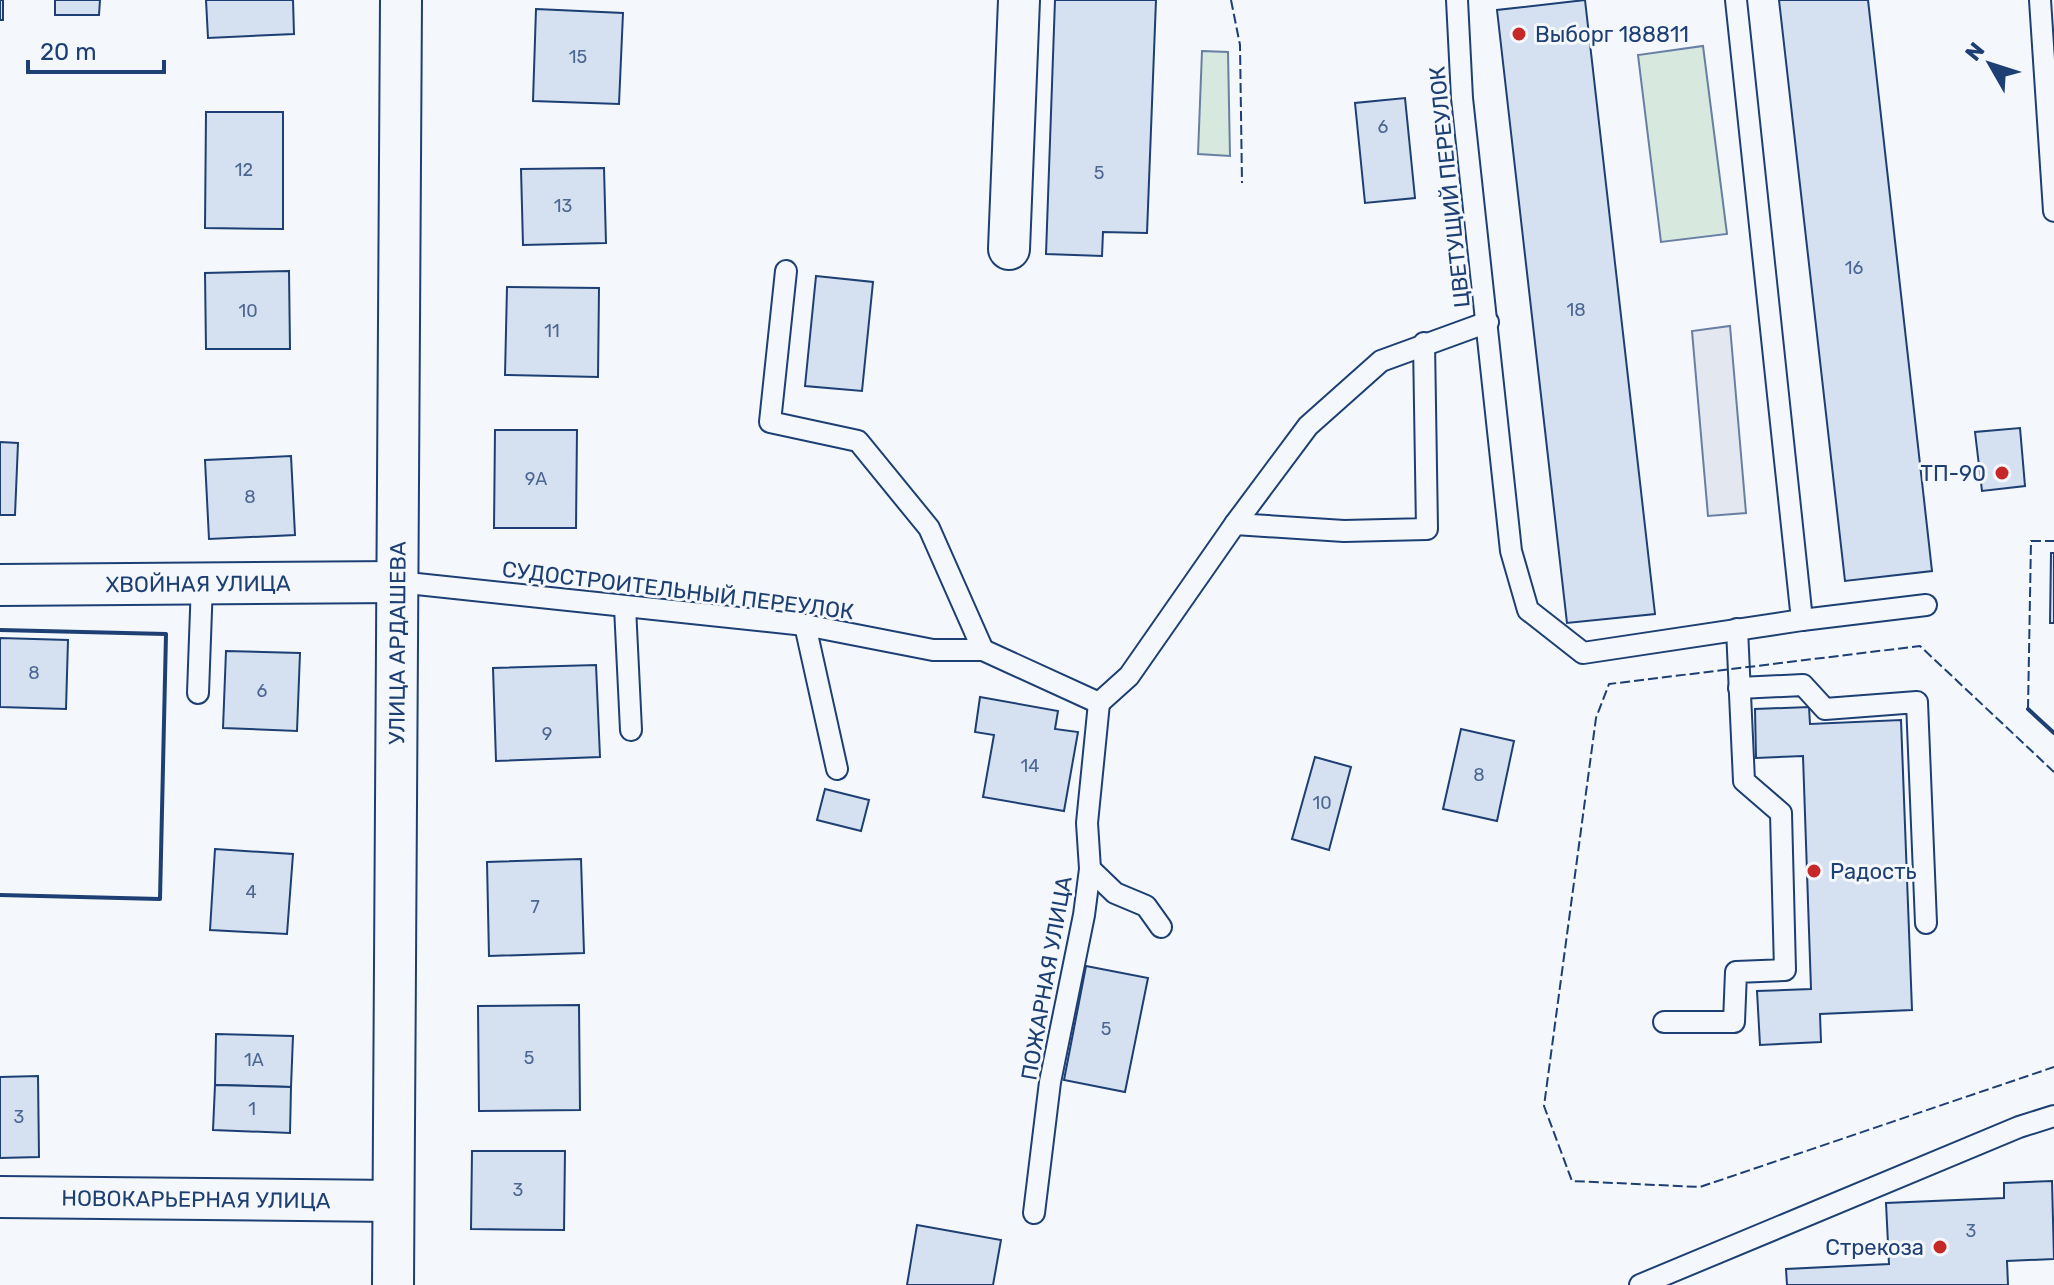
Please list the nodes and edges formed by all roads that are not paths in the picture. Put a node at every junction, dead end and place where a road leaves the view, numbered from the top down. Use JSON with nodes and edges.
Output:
{"nodes":[{"id":1,"x":401,"y":0,"type":"edge"},
{"id":2,"x":1019,"y":0,"type":"edge"},
{"id":3,"x":1457,"y":0,"type":"edge"},
{"id":4,"x":1736,"y":0,"type":"edge"},
{"id":5,"x":2040,"y":0,"type":"edge"},
{"id":6,"x":2054,"y":211,"type":"edge"},
{"id":7,"x":1009,"y":249,"type":"dead end"},
{"id":8,"x":786,"y":271,"type":"dead end"},
{"id":9,"x":1488,"y":322,"type":"junction"},
{"id":10,"x":1424,"y":343,"type":"junction"},
{"id":11,"x":1235,"y":524,"type":"junction"},
{"id":12,"x":398,"y":582,"type":"junction"},
{"id":13,"x":202,"y":583,"type":"junction"},
{"id":14,"x":0,"y":585,"type":"edge"},
{"id":15,"x":1926,"y":605,"type":"dead end"},
{"id":16,"x":625,"y":607,"type":"junction"},
{"id":17,"x":1802,"y":620,"type":"junction"},
{"id":18,"x":805,"y":625,"type":"junction"},
{"id":19,"x":1737,"y":629,"type":"junction"},
{"id":20,"x":983,"y":650,"type":"junction"},
{"id":21,"x":1739,"y":688,"type":"junction"},
{"id":22,"x":198,"y":693,"type":"dead end"},
{"id":23,"x":1099,"y":703,"type":"junction"},
{"id":24,"x":631,"y":730,"type":"dead end"},
{"id":25,"x":837,"y":769,"type":"dead end"},
{"id":26,"x":1090,"y":869,"type":"junction"},
{"id":27,"x":1926,"y":923,"type":"dead end"},
{"id":28,"x":1161,"y":927,"type":"dead end"},
{"id":29,"x":1664,"y":1022,"type":"dead end"},
{"id":30,"x":2054,"y":1116,"type":"edge"},
{"id":31,"x":0,"y":1197,"type":"edge"},
{"id":32,"x":393,"y":1201,"type":"junction"},
{"id":33,"x":1034,"y":1213,"type":"dead end"},
{"id":34,"x":393,"y":1285,"type":"edge"},
{"id":35,"x":1640,"y":1285,"type":"edge"}],
"edges":[{"from":1,"to":12,"type":"street","name":"УЛИЦА АРДАШЕВА"},
{"from":2,"to":7,"type":"street"},
{"from":3,"to":9,"type":"lane","name":"ЦВЕТУЩИЙ ПЕРЕУЛОК"},
{"from":4,"to":17,"type":"lane"},
{"from":5,"to":6,"type":"lane"},
{"from":8,"to":20,"type":"lane"},
{"from":9,"to":10,"type":"lane","name":"ЦВЕТУЩИЙ ПЕРЕУЛОК"},
{"from":9,"to":19,"type":"lane"},
{"from":10,"to":11,"type":"lane","name":"ЦВЕТУЩИЙ ПЕРЕУЛОК"},
{"from":10,"to":11,"type":"lane"},
{"from":11,"to":23,"type":"lane"},
{"from":12,"to":13,"type":"street","name":"ХВОЙНАЯ УЛИЦА"},
{"from":12,"to":16,"type":"lane","name":"СУДОСТРОИТЕЛЬНЫЙ ПЕРЕУЛОК"},
{"from":12,"to":32,"type":"street","name":"УЛИЦА АРДАШЕВА"},
{"from":13,"to":14,"type":"street","name":"ХВОЙНАЯ УЛИЦА"},
{"from":13,"to":22,"type":"lane"},
{"from":15,"to":17,"type":"lane"},
{"from":16,"to":18,"type":"lane","name":"СУДОСТРОИТЕЛЬНЫЙ ПЕРЕУЛОК"},
{"from":16,"to":24,"type":"lane"},
{"from":17,"to":19,"type":"lane"},
{"from":18,"to":20,"type":"lane","name":"СУДОСТРОИТЕЛЬНЫЙ ПЕРЕУЛОК"},
{"from":18,"to":25,"type":"lane"},
{"from":19,"to":21,"type":"lane"},
{"from":20,"to":23,"type":"lane","name":"СУДОСТРОИТЕЛЬНЫЙ ПЕРЕУЛОК"},
{"from":21,"to":27,"type":"lane"},
{"from":21,"to":29,"type":"lane"},
{"from":23,"to":26,"type":"lane","name":"ПОЖАРНАЯ УЛИЦА"},
{"from":26,"to":28,"type":"lane"},
{"from":26,"to":33,"type":"lane","name":"ПОЖАРНАЯ УЛИЦА"},
{"from":30,"to":35,"type":"lane"},
{"from":31,"to":32,"type":"street","name":"НОВОКАРЬЕРНАЯ УЛИЦА"},
{"from":32,"to":34,"type":"street","name":"УЛИЦА АРДАШЕВА"}]}
